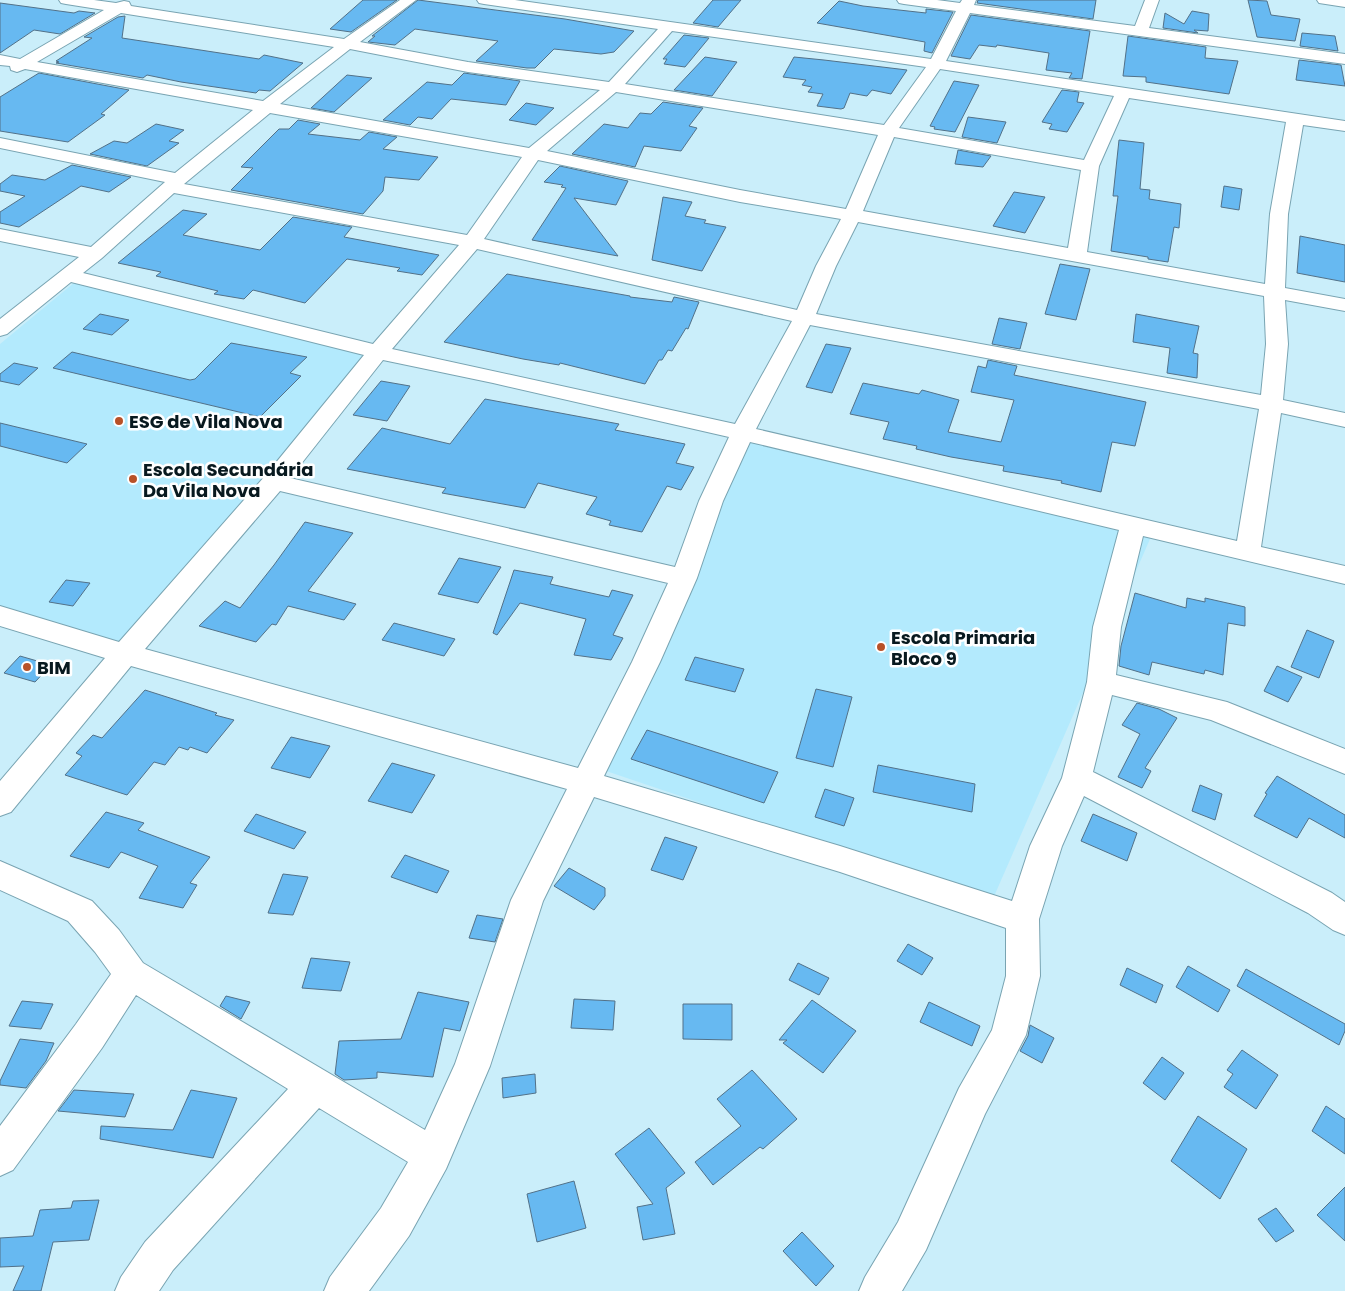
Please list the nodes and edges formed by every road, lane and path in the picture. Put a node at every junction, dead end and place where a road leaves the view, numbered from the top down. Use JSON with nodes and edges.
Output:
{"nodes":[{"id":1,"x":66,"y":0,"type":"edge"},
{"id":2,"x":134,"y":0,"type":"edge"},
{"id":3,"x":409,"y":0,"type":"edge"},
{"id":4,"x":484,"y":0,"type":"edge"},
{"id":5,"x":904,"y":0,"type":"edge"},
{"id":6,"x":1152,"y":0,"type":"edge"},
{"id":7,"x":1324,"y":0,"type":"edge"},
{"id":8,"x":1345,"y":3,"type":"edge"},
{"id":9,"x":967,"y":5,"type":"edge"},
{"id":10,"x":120,"y":8,"type":"junction"},
{"id":11,"x":668,"y":27,"type":"junction"},
{"id":12,"x":1141,"y":30,"type":"junction"},
{"id":13,"x":347,"y":44,"type":"junction"},
{"id":14,"x":1345,"y":59,"type":"edge"},
{"id":15,"x":0,"y":60,"type":"edge"},
{"id":16,"x":23,"y":63,"type":"junction"},
{"id":17,"x":936,"y":64,"type":"junction"},
{"id":18,"x":0,"y":77,"type":"edge"},
{"id":19,"x":613,"y":87,"type":"junction"},
{"id":20,"x":1123,"y":93,"type":"junction"},
{"id":21,"x":268,"y":106,"type":"junction"},
{"id":22,"x":1295,"y":120,"type":"junction"},
{"id":23,"x":1345,"y":126,"type":"edge"},
{"id":24,"x":888,"y":131,"type":"junction"},
{"id":25,"x":0,"y":142,"type":"edge"},
{"id":26,"x":533,"y":154,"type":"junction"},
{"id":27,"x":1090,"y":166,"type":"junction"},
{"id":28,"x":175,"y":183,"type":"junction"},
{"id":29,"x":852,"y":216,"type":"junction"},
{"id":30,"x":0,"y":235,"type":"edge"},
{"id":31,"x":472,"y":242,"type":"junction"},
{"id":32,"x":95,"y":254,"type":"junction"},
{"id":33,"x":1077,"y":256,"type":"junction"},
{"id":34,"x":67,"y":275,"type":"junction"},
{"id":35,"x":1274,"y":294,"type":"junction"},
{"id":36,"x":1345,"y":305,"type":"edge"},
{"id":37,"x":804,"y":318,"type":"junction"},
{"id":38,"x":0,"y":330,"type":"edge"},
{"id":39,"x":378,"y":352,"type":"junction"},
{"id":40,"x":1271,"y":404,"type":"junction"},
{"id":41,"x":1345,"y":420,"type":"edge"},
{"id":42,"x":742,"y":433,"type":"junction"},
{"id":43,"x":274,"y":482,"type":"junction"},
{"id":44,"x":1133,"y":525,"type":"junction"},
{"id":45,"x":1248,"y":551,"type":"junction"},
{"id":46,"x":1345,"y":575,"type":"edge"},
{"id":47,"x":684,"y":578,"type":"junction"},
{"id":48,"x":0,"y":616,"type":"edge"},
{"id":49,"x":125,"y":654,"type":"junction"},
{"id":50,"x":1101,"y":682,"type":"junction"},
{"id":51,"x":1345,"y":762,"type":"edge"},
{"id":52,"x":1077,"y":778,"type":"junction"},
{"id":53,"x":585,"y":782,"type":"junction"},
{"id":54,"x":0,"y":803,"type":"edge"},
{"id":55,"x":0,"y":875,"type":"edge"},
{"id":56,"x":1022,"y":919,"type":"junction"},
{"id":57,"x":1345,"y":920,"type":"edge"},
{"id":58,"x":131,"y":974,"type":"junction"},
{"id":59,"x":316,"y":1085,"type":"junction"},
{"id":60,"x":434,"y":1156,"type":"junction"},
{"id":61,"x":0,"y":1157,"type":"edge"},
{"id":62,"x":135,"y":1291,"type":"edge"},
{"id":63,"x":344,"y":1291,"type":"edge"},
{"id":64,"x":879,"y":1291,"type":"edge"}],
"edges":[{"from":1,"to":10,"type":"street"},
{"from":2,"to":10,"type":"street"},
{"from":3,"to":13,"type":"street"},
{"from":4,"to":11,"type":"street"},
{"from":5,"to":9,"type":"street"},
{"from":6,"to":12,"type":"street"},
{"from":7,"to":8,"type":"street"},
{"from":9,"to":12,"type":"street"},
{"from":9,"to":17,"type":"street"},
{"from":10,"to":13,"type":"street"},
{"from":10,"to":16,"type":"street"},
{"from":11,"to":17,"type":"street"},
{"from":11,"to":19,"type":"street"},
{"from":12,"to":14,"type":"street"},
{"from":13,"to":19,"type":"street"},
{"from":13,"to":21,"type":"street"},
{"from":15,"to":16,"type":"street"},
{"from":16,"to":18,"type":"street"},
{"from":16,"to":21,"type":"street"},
{"from":17,"to":20,"type":"street"},
{"from":17,"to":24,"type":"street"},
{"from":19,"to":24,"type":"street"},
{"from":19,"to":26,"type":"street"},
{"from":20,"to":22,"type":"street"},
{"from":20,"to":27,"type":"street"},
{"from":21,"to":26,"type":"street"},
{"from":21,"to":28,"type":"street"},
{"from":22,"to":23,"type":"street"},
{"from":22,"to":35,"type":"street"},
{"from":24,"to":27,"type":"street"},
{"from":24,"to":29,"type":"street"},
{"from":25,"to":28,"type":"street"},
{"from":26,"to":29,"type":"street"},
{"from":26,"to":31,"type":"street"},
{"from":27,"to":33,"type":"street"},
{"from":28,"to":31,"type":"street"},
{"from":28,"to":32,"type":"street"},
{"from":29,"to":33,"type":"street"},
{"from":29,"to":37,"type":"street"},
{"from":30,"to":32,"type":"street"},
{"from":31,"to":37,"type":"street"},
{"from":31,"to":39,"type":"street"},
{"from":32,"to":34,"type":"street"},
{"from":33,"to":35,"type":"street"},
{"from":34,"to":38,"type":"street"},
{"from":34,"to":39,"type":"street"},
{"from":35,"to":36,"type":"street"},
{"from":35,"to":40,"type":"street"},
{"from":37,"to":40,"type":"street"},
{"from":37,"to":42,"type":"street"},
{"from":39,"to":42,"type":"street"},
{"from":39,"to":43,"type":"street"},
{"from":40,"to":41,"type":"street"},
{"from":40,"to":45,"type":"street"},
{"from":42,"to":44,"type":"street"},
{"from":42,"to":47,"type":"street"},
{"from":43,"to":47,"type":"street"},
{"from":43,"to":49,"type":"street"},
{"from":44,"to":45,"type":"street"},
{"from":44,"to":50,"type":"street"},
{"from":45,"to":46,"type":"street"},
{"from":47,"to":53,"type":"street"},
{"from":48,"to":49,"type":"street"},
{"from":49,"to":53,"type":"street"},
{"from":49,"to":54,"type":"street"},
{"from":50,"to":51,"type":"street"},
{"from":50,"to":52,"type":"street"},
{"from":52,"to":56,"type":"street"},
{"from":52,"to":57,"type":"street"},
{"from":53,"to":56,"type":"street"},
{"from":53,"to":60,"type":"street"},
{"from":55,"to":58,"type":"street"},
{"from":56,"to":64,"type":"street"},
{"from":58,"to":59,"type":"street"},
{"from":58,"to":61,"type":"street"},
{"from":59,"to":60,"type":"street"},
{"from":59,"to":62,"type":"street"},
{"from":60,"to":63,"type":"street"}]}
